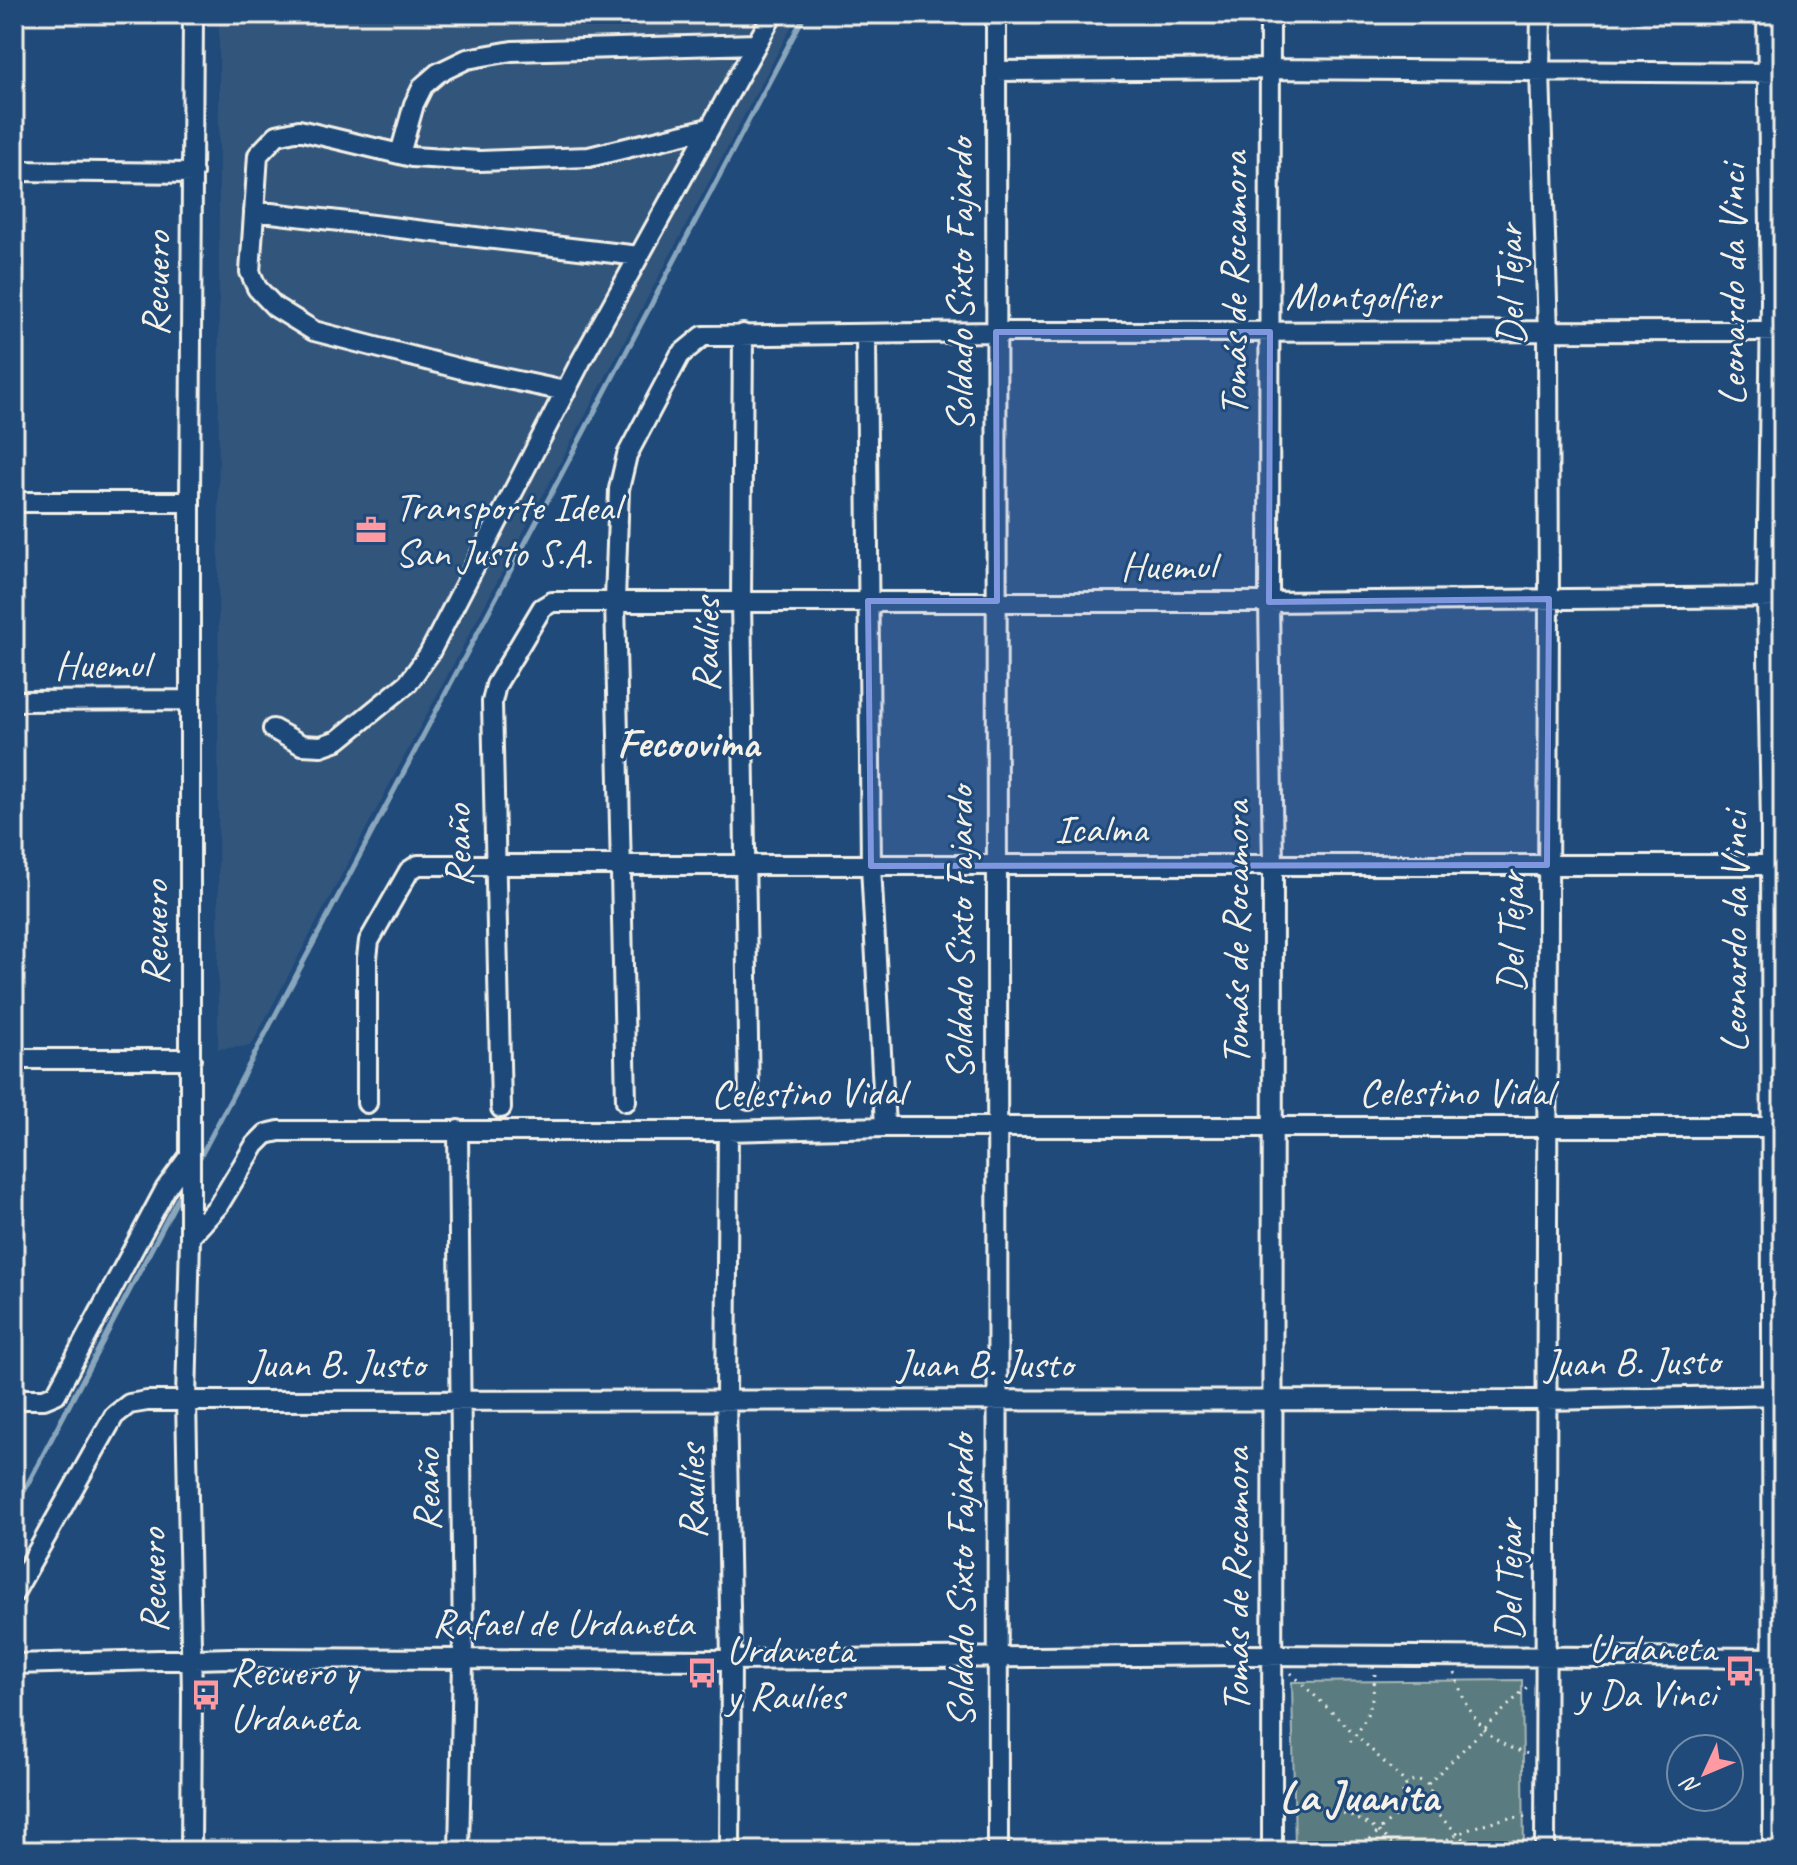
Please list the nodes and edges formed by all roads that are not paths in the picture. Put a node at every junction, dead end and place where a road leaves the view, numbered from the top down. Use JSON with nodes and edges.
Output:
{"nodes":[{"id":1,"x":193,"y":14,"type":"edge"},
{"id":2,"x":773,"y":14,"type":"edge"},
{"id":3,"x":996,"y":14,"type":"edge"},
{"id":4,"x":1270,"y":14,"type":"edge"},
{"id":5,"x":1541,"y":14,"type":"edge"},
{"id":6,"x":1767,"y":14,"type":"edge"},
{"id":7,"x":756,"y":44,"type":"junction"},
{"id":8,"x":1270,"y":69,"type":"junction"},
{"id":9,"x":1540,"y":70,"type":"junction"},
{"id":10,"x":996,"y":71,"type":"junction"},
{"id":11,"x":1774,"y":73,"type":"edge"},
{"id":12,"x":709,"y":128,"type":"junction"},
{"id":13,"x":400,"y":154,"type":"junction"},
{"id":14,"x":14,"y":171,"type":"edge"},
{"id":15,"x":193,"y":173,"type":"junction"},
{"id":16,"x":254,"y":211,"type":"junction"},
{"id":17,"x":639,"y":256,"type":"junction"},
{"id":18,"x":1777,"y":331,"type":"edge"},
{"id":19,"x":996,"y":332,"type":"junction"},
{"id":20,"x":1270,"y":332,"type":"junction"},
{"id":21,"x":743,"y":334,"type":"junction"},
{"id":22,"x":1548,"y":334,"type":"junction"},
{"id":23,"x":866,"y":336,"type":"junction"},
{"id":24,"x":565,"y":391,"type":"junction"},
{"id":25,"x":14,"y":502,"type":"edge"},
{"id":26,"x":190,"y":502,"type":"junction"},
{"id":27,"x":1775,"y":597,"type":"edge"},
{"id":28,"x":1549,"y":599,"type":"junction"},
{"id":29,"x":615,"y":600,"type":"junction"},
{"id":30,"x":741,"y":600,"type":"junction"},
{"id":31,"x":868,"y":601,"type":"junction"},
{"id":32,"x":997,"y":601,"type":"junction"},
{"id":33,"x":552,"y":602,"type":"joint"},
{"id":34,"x":1269,"y":602,"type":"junction"},
{"id":35,"x":190,"y":700,"type":"junction"},
{"id":36,"x":14,"y":701,"type":"edge"},
{"id":37,"x":273,"y":729,"type":"dead end"},
{"id":38,"x":494,"y":865,"type":"junction"},
{"id":39,"x":620,"y":865,"type":"junction"},
{"id":40,"x":744,"y":865,"type":"junction"},
{"id":41,"x":995,"y":865,"type":"junction"},
{"id":42,"x":1547,"y":865,"type":"junction"},
{"id":43,"x":1777,"y":865,"type":"edge"},
{"id":44,"x":871,"y":866,"type":"junction"},
{"id":45,"x":1273,"y":866,"type":"junction"},
{"id":46,"x":14,"y":1059,"type":"edge"},
{"id":47,"x":191,"y":1059,"type":"junction"},
{"id":48,"x":749,"y":1100,"type":"dead end"},
{"id":49,"x":626,"y":1101,"type":"dead end"},
{"id":50,"x":367,"y":1103,"type":"dead end"},
{"id":51,"x":501,"y":1108,"type":"dead end"},
{"id":52,"x":885,"y":1127,"type":"junction"},
{"id":53,"x":1776,"y":1127,"type":"edge"},
{"id":54,"x":997,"y":1128,"type":"junction"},
{"id":55,"x":1273,"y":1128,"type":"junction"},
{"id":56,"x":1546,"y":1128,"type":"junction"},
{"id":57,"x":458,"y":1130,"type":"junction"},
{"id":58,"x":728,"y":1131,"type":"junction"},
{"id":59,"x":190,"y":1155,"type":"junction"},
{"id":60,"x":190,"y":1237,"type":"junction"},
{"id":61,"x":1778,"y":1395,"type":"edge"},
{"id":62,"x":14,"y":1399,"type":"edge"},
{"id":63,"x":726,"y":1399,"type":"junction"},
{"id":64,"x":186,"y":1400,"type":"junction"},
{"id":65,"x":997,"y":1400,"type":"junction"},
{"id":66,"x":1273,"y":1400,"type":"junction"},
{"id":67,"x":1546,"y":1400,"type":"junction"},
{"id":68,"x":462,"y":1401,"type":"junction"},
{"id":69,"x":14,"y":1593,"type":"edge"},
{"id":70,"x":1272,"y":1656,"type":"junction"},
{"id":71,"x":1778,"y":1658,"type":"edge"},
{"id":72,"x":999,"y":1659,"type":"junction"},
{"id":73,"x":190,"y":1660,"type":"junction"},
{"id":74,"x":463,"y":1660,"type":"junction"},
{"id":75,"x":731,"y":1660,"type":"junction"},
{"id":76,"x":1545,"y":1663,"type":"junction"},
{"id":77,"x":14,"y":1664,"type":"edge"},
{"id":78,"x":191,"y":1851,"type":"edge"},
{"id":79,"x":459,"y":1851,"type":"edge"},
{"id":80,"x":730,"y":1851,"type":"edge"},
{"id":81,"x":998,"y":1851,"type":"edge"},
{"id":82,"x":1272,"y":1851,"type":"edge"},
{"id":83,"x":1545,"y":1851,"type":"edge"},
{"id":84,"x":1773,"y":1851,"type":"edge"}],
"edges":[{"from":1,"to":15,"type":"street","name":"Recuero"},
{"from":2,"to":7,"type":"street"},
{"from":3,"to":10,"type":"street","name":"Soldado Sixto Fajardo"},
{"from":4,"to":8,"type":"street","name":"Tomás de Rocamora"},
{"from":5,"to":9,"type":"street","name":"Del Tejar"},
{"from":6,"to":11,"type":"street","name":"Leonardo da Vinci"},
{"from":7,"to":12,"type":"street"},
{"from":7,"to":13,"type":"street"},
{"from":8,"to":9,"type":"street"},
{"from":8,"to":10,"type":"street"},
{"from":8,"to":20,"type":"street","name":"Tomás de Rocamora"},
{"from":9,"to":11,"type":"street"},
{"from":9,"to":22,"type":"street","name":"Del Tejar"},
{"from":10,"to":19,"type":"street","name":"Soldado Sixto Fajardo"},
{"from":11,"to":18,"type":"street","name":"Leonardo da Vinci"},
{"from":12,"to":13,"type":"street"},
{"from":12,"to":17,"type":"street"},
{"from":13,"to":16,"type":"street"},
{"from":14,"to":15,"type":"street"},
{"from":15,"to":26,"type":"street","name":"Recuero"},
{"from":16,"to":17,"type":"street"},
{"from":16,"to":24,"type":"street"},
{"from":17,"to":24,"type":"street"},
{"from":18,"to":22,"type":"street","name":"Montgolfier"},
{"from":18,"to":27,"type":"street","name":"Leonardo da Vinci"},
{"from":19,"to":20,"type":"street","name":"Montgolfier"},
{"from":19,"to":23,"type":"street","name":"Montgolfier"},
{"from":19,"to":32,"type":"street","name":"Soldado Sixto Fajardo"},
{"from":20,"to":22,"type":"street","name":"Montgolfier"},
{"from":20,"to":34,"type":"street","name":"Tomás de Rocamora"},
{"from":21,"to":23,"type":"street","name":"Montgolfier"},
{"from":21,"to":29,"type":"street","name":"Montgolfier"},
{"from":21,"to":30,"type":"street","name":"Raulíes"},
{"from":22,"to":28,"type":"street","name":"Del Tejar"},
{"from":23,"to":31,"type":"street"},
{"from":24,"to":37,"type":"street"},
{"from":25,"to":26,"type":"street"},
{"from":26,"to":35,"type":"street","name":"Recuero"},
{"from":27,"to":28,"type":"street","name":"Huemul"},
{"from":27,"to":43,"type":"street","name":"Leonardo da Vinci"},
{"from":28,"to":34,"type":"street","name":"Huemul"},
{"from":28,"to":42,"type":"street","name":"Del Tejar"},
{"from":29,"to":30,"type":"street","name":"Huemul"},
{"from":29,"to":33,"type":"street","name":"Huemul"},
{"from":29,"to":39,"type":"street"},
{"from":30,"to":31,"type":"street","name":"Huemul"},
{"from":30,"to":40,"type":"street","name":"Raulíes"},
{"from":31,"to":32,"type":"street","name":"Huemul"},
{"from":31,"to":44,"type":"street"},
{"from":32,"to":34,"type":"street","name":"Huemul"},
{"from":32,"to":41,"type":"street","name":"Soldado Sixto Fajardo"},
{"from":33,"to":38,"type":"street","name":"Reaño"},
{"from":34,"to":45,"type":"street","name":"Tomás de Rocamora"},
{"from":35,"to":36,"type":"street","name":"Huemul"},
{"from":35,"to":47,"type":"street","name":"Recuero"},
{"from":38,"to":39,"type":"street","name":"Icalma"},
{"from":38,"to":50,"type":"street","name":"Icalma"},
{"from":38,"to":51,"type":"street","name":"Reaño"},
{"from":39,"to":40,"type":"street","name":"Icalma"},
{"from":39,"to":49,"type":"street"},
{"from":40,"to":44,"type":"street","name":"Icalma"},
{"from":40,"to":48,"type":"street","name":"Raulíes"},
{"from":41,"to":44,"type":"street","name":"Icalma"},
{"from":41,"to":45,"type":"street","name":"Icalma"},
{"from":41,"to":54,"type":"street","name":"Soldado Sixto Fajardo"},
{"from":42,"to":43,"type":"street","name":"Icalma"},
{"from":42,"to":45,"type":"street","name":"Icalma"},
{"from":42,"to":56,"type":"street","name":"Del Tejar"},
{"from":43,"to":53,"type":"street","name":"Leonardo da Vinci"},
{"from":44,"to":52,"type":"street"},
{"from":45,"to":55,"type":"street","name":"Tomás de Rocamora"},
{"from":46,"to":47,"type":"street"},
{"from":47,"to":59,"type":"street","name":"Recuero"},
{"from":52,"to":54,"type":"street","name":"Celestino Vidal"},
{"from":52,"to":58,"type":"street","name":"Celestino Vidal"},
{"from":53,"to":56,"type":"street","name":"Celestino Vidal"},
{"from":53,"to":61,"type":"street","name":"Leonardo da Vinci"},
{"from":54,"to":55,"type":"street","name":"Celestino Vidal"},
{"from":54,"to":65,"type":"street","name":"Soldado Sixto Fajardo"},
{"from":55,"to":56,"type":"street","name":"Celestino Vidal"},
{"from":55,"to":66,"type":"street","name":"Tomás de Rocamora"},
{"from":56,"to":67,"type":"street","name":"Del Tejar"},
{"from":57,"to":58,"type":"street","name":"Celestino Vidal"},
{"from":57,"to":60,"type":"street","name":"Celestino Vidal"},
{"from":57,"to":68,"type":"street","name":"Reaño"},
{"from":58,"to":63,"type":"street","name":"Raulíes"},
{"from":59,"to":60,"type":"street","name":"Recuero"},
{"from":59,"to":62,"type":"street"},
{"from":60,"to":64,"type":"street","name":"Recuero"},
{"from":61,"to":67,"type":"street","name":"Juan B. Justo"},
{"from":61,"to":71,"type":"street","name":"Leonardo da Vinci"},
{"from":63,"to":65,"type":"street","name":"Juan B. Justo"},
{"from":63,"to":68,"type":"street","name":"Juan B. Justo"},
{"from":63,"to":75,"type":"street","name":"Raulíes"},
{"from":64,"to":68,"type":"street","name":"Juan B. Justo"},
{"from":64,"to":69,"type":"street","name":"Juan B. Justo"},
{"from":64,"to":73,"type":"street","name":"Recuero"},
{"from":65,"to":66,"type":"street","name":"Juan B. Justo"},
{"from":65,"to":72,"type":"street","name":"Soldado Sixto Fajardo"},
{"from":66,"to":67,"type":"street","name":"Juan B. Justo"},
{"from":66,"to":70,"type":"street","name":"Tomás de Rocamora"},
{"from":67,"to":76,"type":"street","name":"Del Tejar"},
{"from":68,"to":74,"type":"street","name":"Reaño"},
{"from":70,"to":72,"type":"street","name":"Rafael de Urdaneta"},
{"from":70,"to":76,"type":"street","name":"Rafael de Urdaneta"},
{"from":70,"to":82,"type":"street","name":"Tomás de Rocamora"},
{"from":71,"to":76,"type":"street","name":"Rafael de Urdaneta"},
{"from":71,"to":84,"type":"street","name":"Leonardo da Vinci"},
{"from":72,"to":75,"type":"street","name":"Rafael de Urdaneta"},
{"from":72,"to":81,"type":"street","name":"Soldado Sixto Fajardo"},
{"from":73,"to":74,"type":"street","name":"Rafael de Urdaneta"},
{"from":73,"to":77,"type":"street","name":"Rafael de Urdaneta"},
{"from":73,"to":78,"type":"street","name":"Recuero"},
{"from":74,"to":75,"type":"street","name":"Rafael de Urdaneta"},
{"from":74,"to":79,"type":"street","name":"Reaño"},
{"from":75,"to":80,"type":"street","name":"Raulíes"},
{"from":76,"to":83,"type":"street","name":"Del Tejar"}]}
